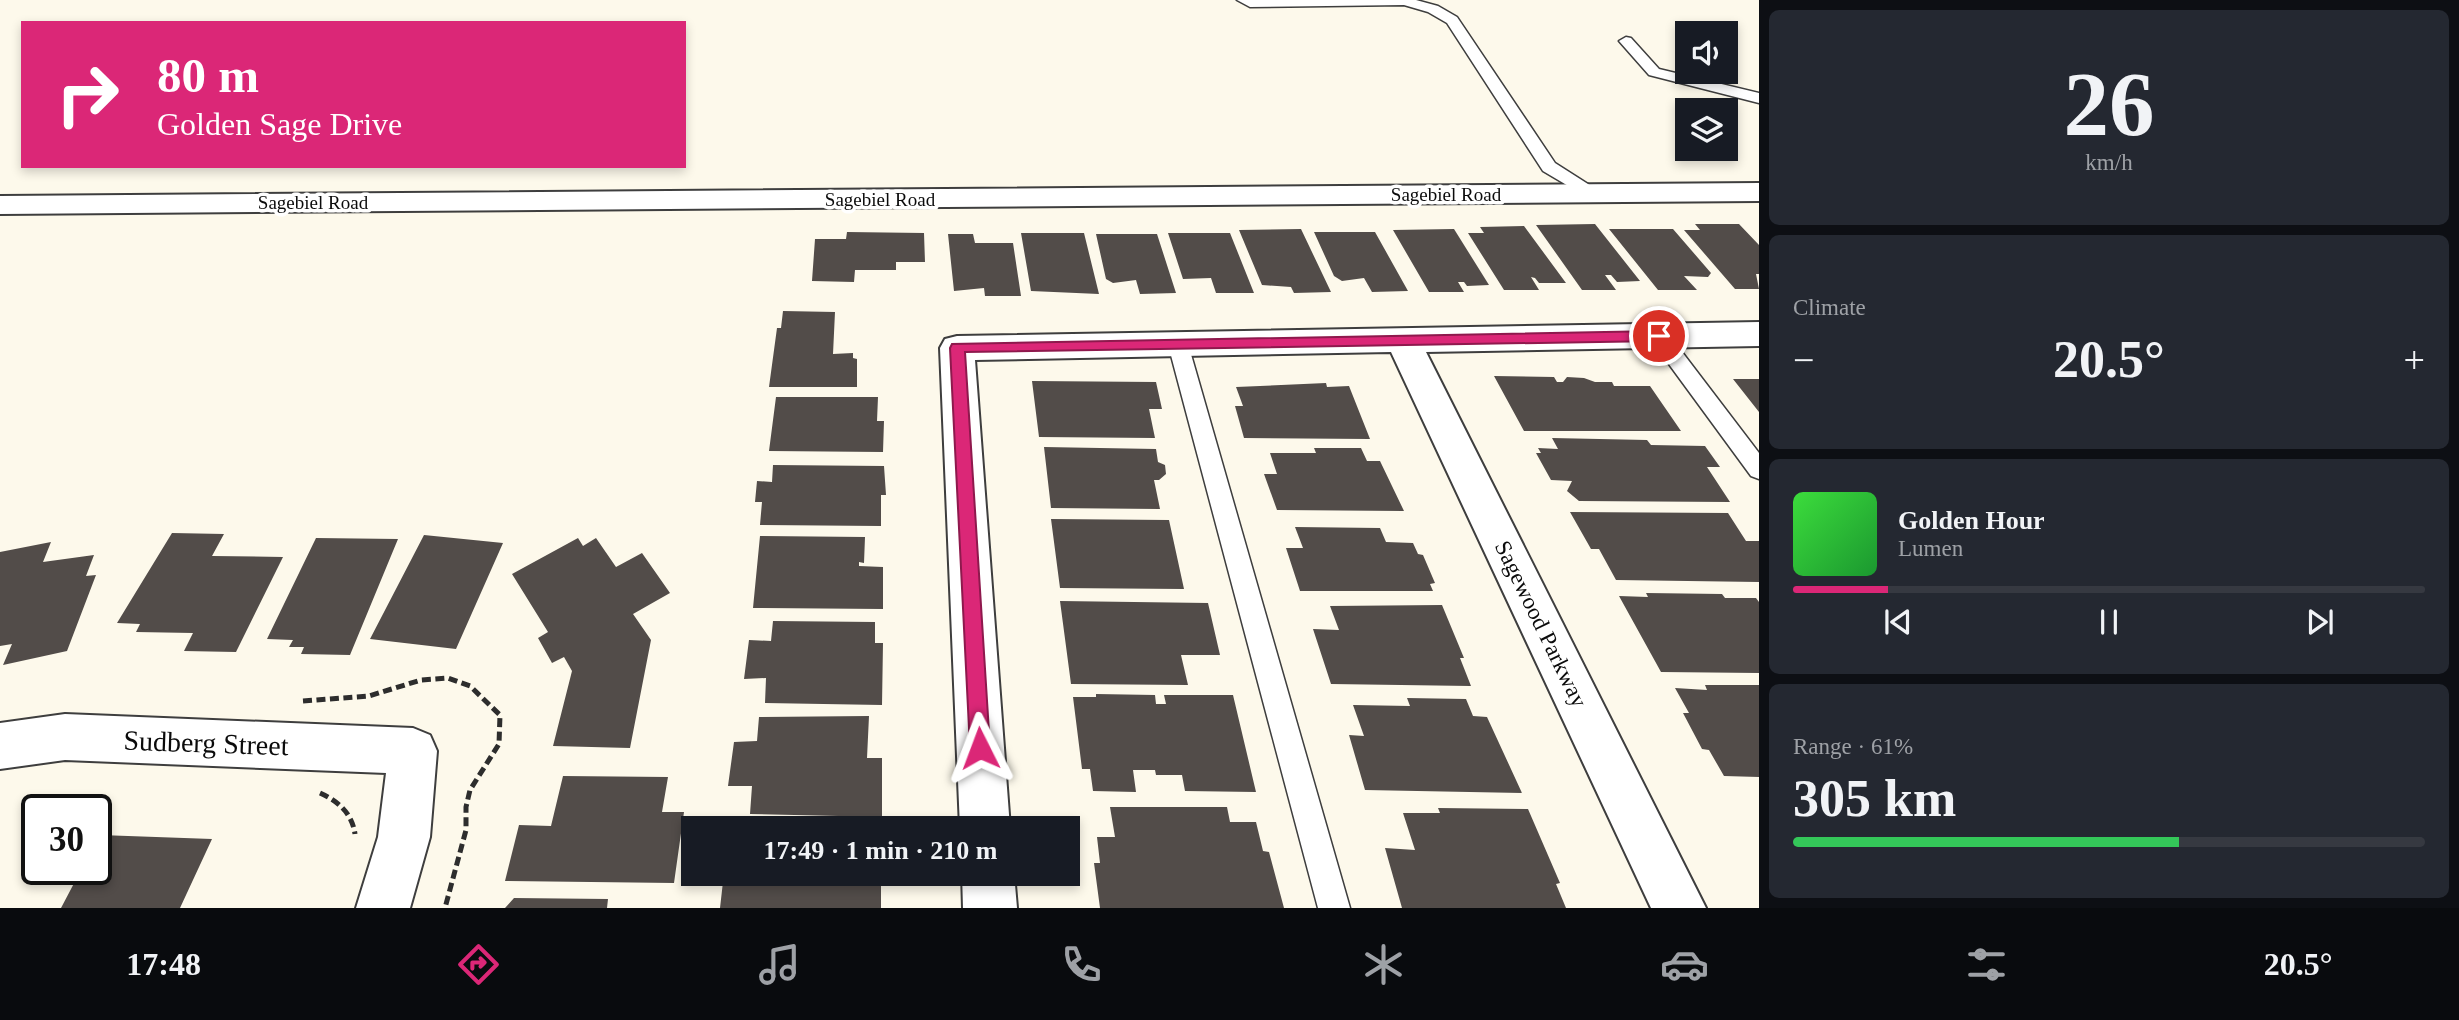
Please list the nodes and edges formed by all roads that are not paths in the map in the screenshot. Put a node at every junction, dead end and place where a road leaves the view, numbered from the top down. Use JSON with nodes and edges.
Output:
{"nodes":[{"id":1,"x":1244,"y":0,"type":"edge"},
{"id":2,"x":1626,"y":41,"type":"dead end"},
{"id":3,"x":1759,"y":98,"type":"edge"},
{"id":4,"x":1759,"y":192,"type":"edge"},
{"id":5,"x":1593,"y":193,"type":"junction"},
{"id":6,"x":0,"y":205,"type":"edge"},
{"id":7,"x":1759,"y":334,"type":"edge"},
{"id":8,"x":1659,"y":336,"type":"junction"},
{"id":9,"x":1403,"y":340,"type":"junction"},
{"id":10,"x":1178,"y":344,"type":"junction"},
{"id":11,"x":1759,"y":470,"type":"edge"},
{"id":12,"x":0,"y":746,"type":"edge"},
{"id":13,"x":984,"y":816,"type":"edge"},
{"id":14,"x":988,"y":886,"type":"edge"},
{"id":15,"x":383,"y":908,"type":"edge"},
{"id":16,"x":989,"y":908,"type":"edge"},
{"id":17,"x":1335,"y":908,"type":"edge"},
{"id":18,"x":1679,"y":908,"type":"edge"}],
"edges":[{"from":1,"to":5,"type":"lane"},
{"from":2,"to":3,"type":"lane"},
{"from":4,"to":5,"type":"street","name":"Sagebiel Road"},
{"from":5,"to":6,"type":"street","name":"Sagebiel Road"},
{"from":7,"to":8,"type":"street"},
{"from":8,"to":9,"type":"street"},
{"from":8,"to":11,"type":"lane"},
{"from":9,"to":10,"type":"street"},
{"from":9,"to":18,"type":"street","name":"Sagewood Parkway"},
{"from":10,"to":13,"type":"street"},
{"from":10,"to":17,"type":"lane"},
{"from":12,"to":15,"type":"street","name":"Sudberg Street"},
{"from":14,"to":16,"type":"street"}]}
